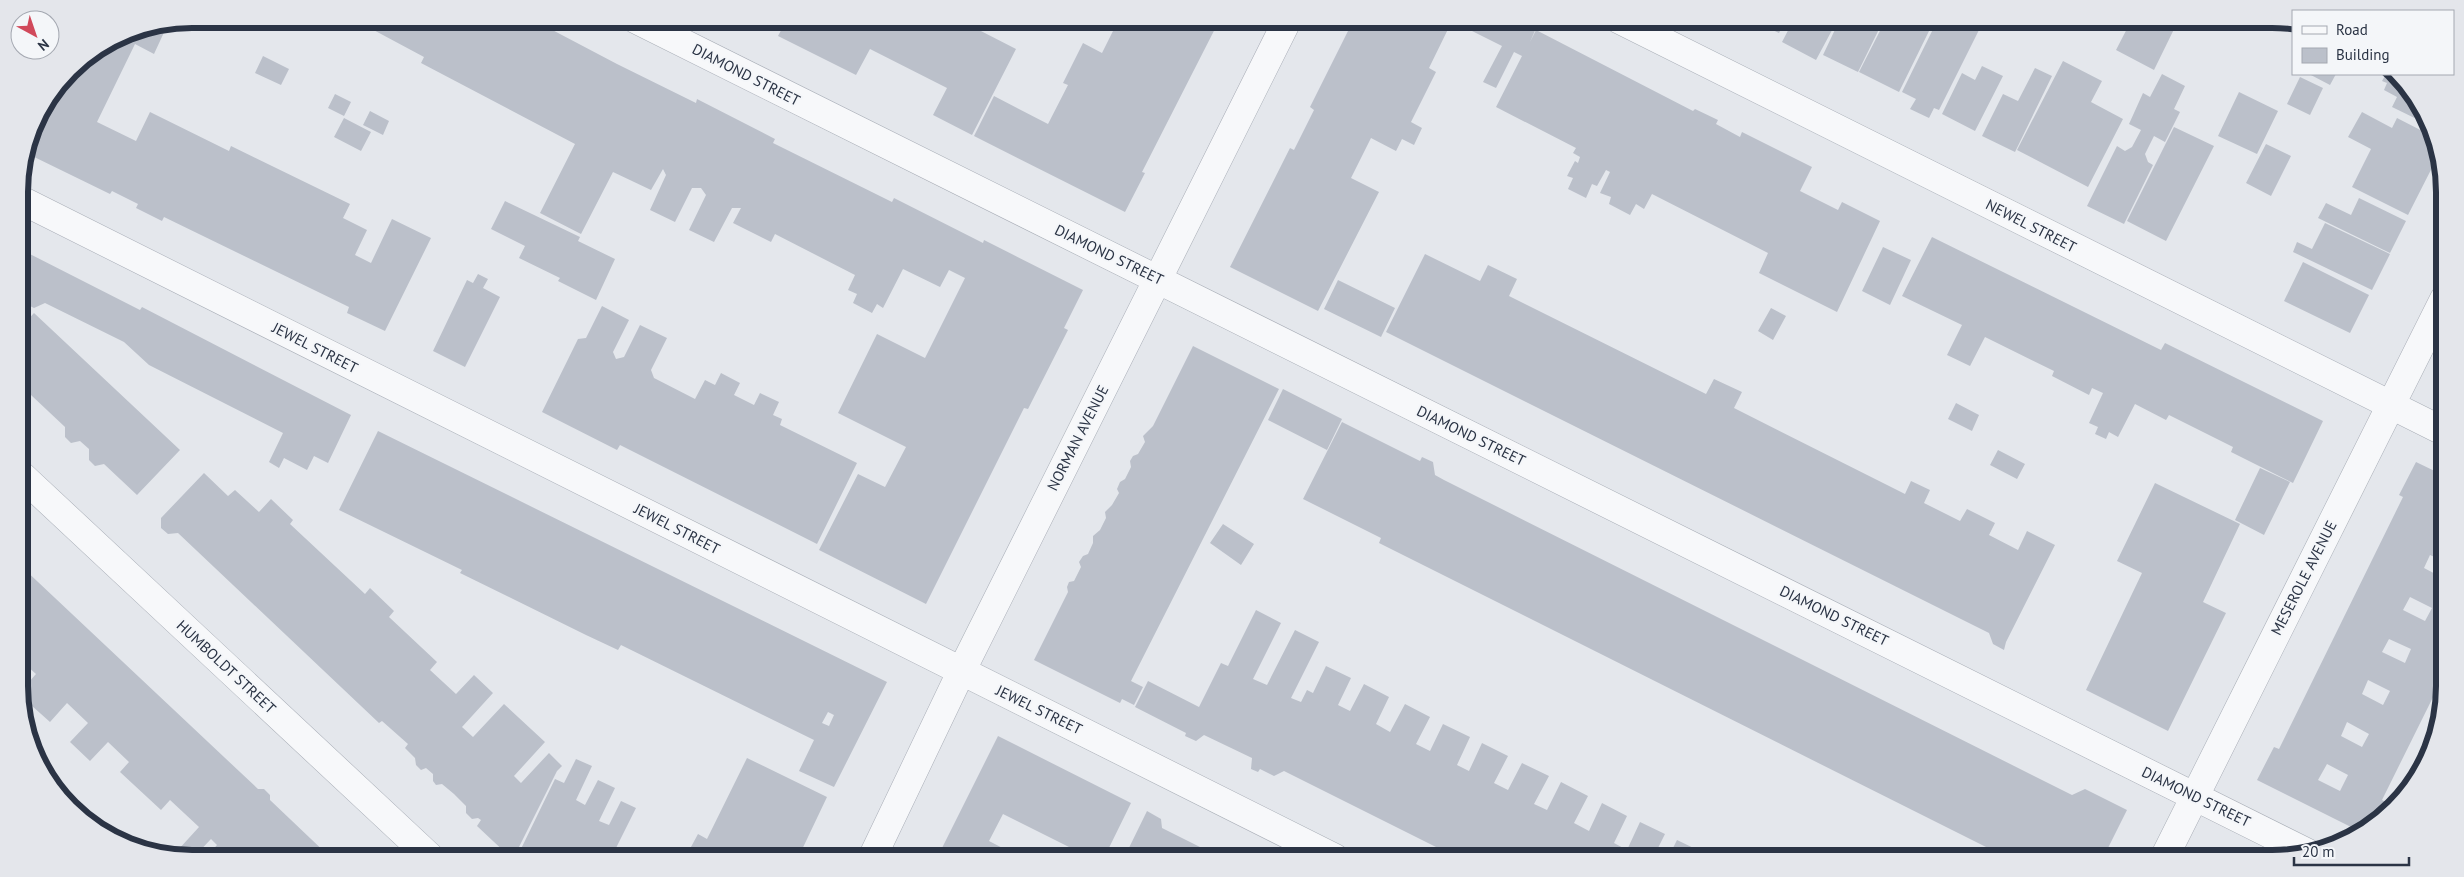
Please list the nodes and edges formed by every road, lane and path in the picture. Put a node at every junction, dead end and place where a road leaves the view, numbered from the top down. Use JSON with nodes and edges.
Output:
{"nodes":[{"id":1,"x":652,"y":28,"type":"edge"},
{"id":2,"x":1284,"y":28,"type":"edge"},
{"id":3,"x":1636,"y":28,"type":"edge"},
{"id":4,"x":28,"y":204,"type":"edge"},
{"id":5,"x":1158,"y":280,"type":"junction"},
{"id":6,"x":2436,"y":315,"type":"edge"},
{"id":7,"x":2391,"y":405,"type":"junction"},
{"id":8,"x":2436,"y":428,"type":"edge"},
{"id":9,"x":28,"y":482,"type":"edge"},
{"id":10,"x":961,"y":672,"type":"junction"},
{"id":11,"x":2195,"y":796,"type":"junction"},
{"id":12,"x":2297,"y":847,"type":"edge"},
{"id":13,"x":1318,"y":849,"type":"edge"},
{"id":14,"x":2168,"y":849,"type":"edge"},
{"id":15,"x":423,"y":850,"type":"edge"},
{"id":16,"x":876,"y":850,"type":"edge"}],
"edges":[{"from":1,"to":5,"type":"street","name":"DIAMOND STREET"},
{"from":2,"to":5,"type":"street","name":"NORMAN AVENUE"},
{"from":3,"to":7,"type":"street","name":"NEWEL STREET"},
{"from":4,"to":10,"type":"street","name":"JEWEL STREET"},
{"from":5,"to":10,"type":"street","name":"NORMAN AVENUE"},
{"from":5,"to":11,"type":"street","name":"DIAMOND STREET"},
{"from":6,"to":7,"type":"street","name":"MESEROLE AVENUE"},
{"from":7,"to":8,"type":"street","name":"NEWEL STREET"},
{"from":7,"to":11,"type":"street","name":"MESEROLE AVENUE"},
{"from":9,"to":15,"type":"street","name":"HUMBOLDT STREET"},
{"from":10,"to":13,"type":"street","name":"JEWEL STREET"},
{"from":10,"to":16,"type":"street","name":"NORMAN AVENUE"},
{"from":11,"to":12,"type":"street","name":"DIAMOND STREET"},
{"from":11,"to":14,"type":"street","name":"MESEROLE AVENUE"}]}
